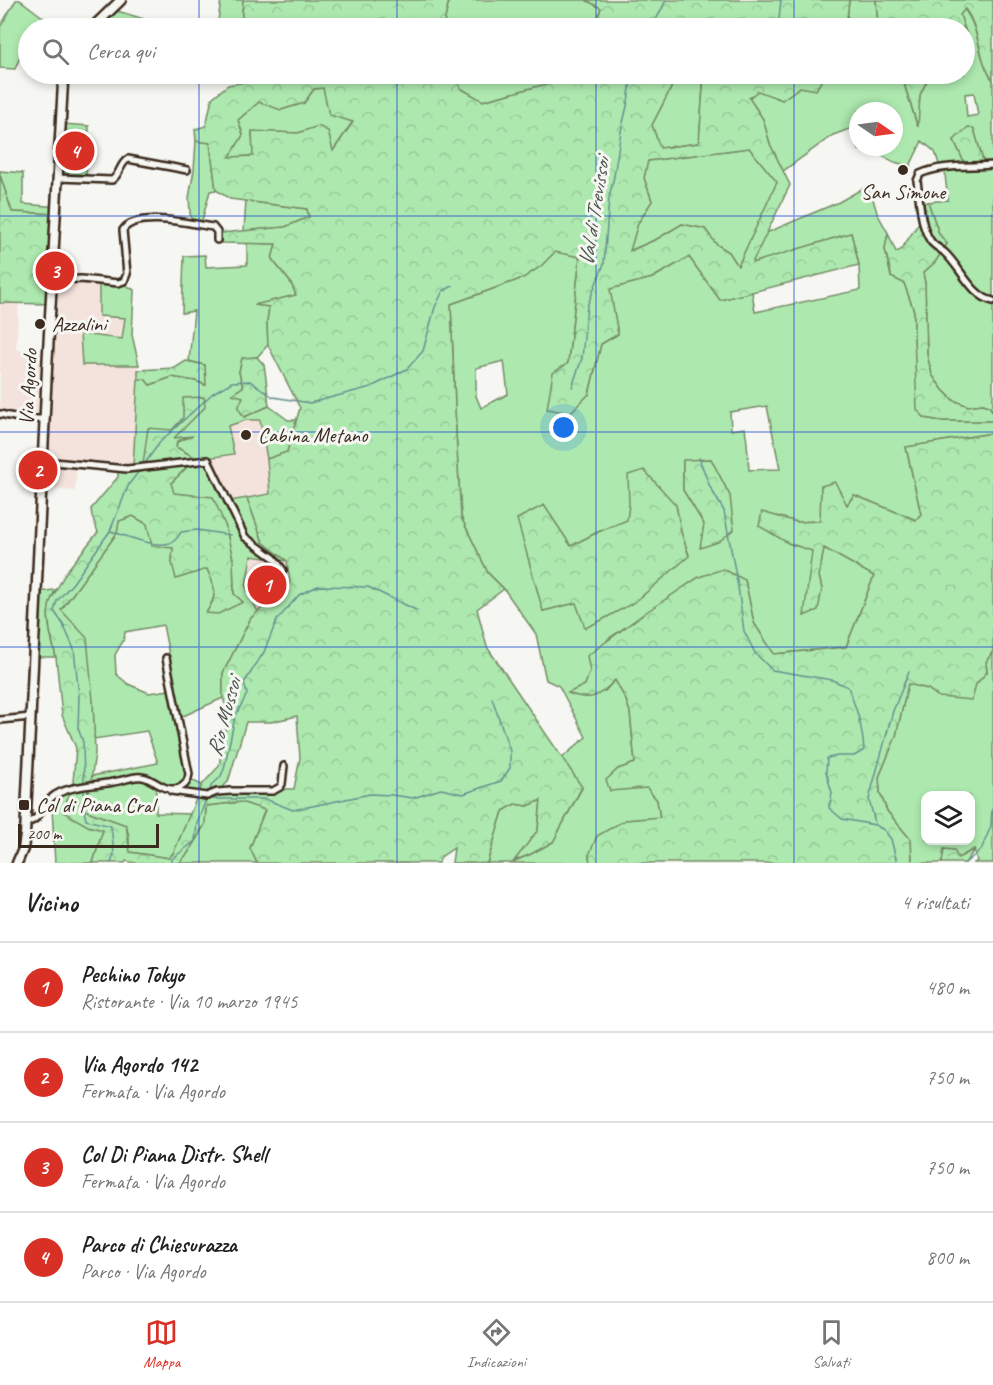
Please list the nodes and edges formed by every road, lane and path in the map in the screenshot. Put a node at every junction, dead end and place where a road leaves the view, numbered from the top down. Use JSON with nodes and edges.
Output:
{"nodes":[{"id":1,"x":121,"y":0,"type":"edge"},
{"id":2,"x":102,"y":18,"type":"edge"},
{"id":3,"x":63,"y":84,"type":"edge"},
{"id":4,"x":993,"y":165,"type":"edge"},
{"id":5,"x":187,"y":171,"type":"dead end"},
{"id":6,"x":57,"y":178,"type":"junction"},
{"id":7,"x":217,"y":240,"type":"dead end"},
{"id":8,"x":52,"y":280,"type":"junction"},
{"id":9,"x":993,"y":301,"type":"edge"},
{"id":10,"x":0,"y":414,"type":"edge"},
{"id":11,"x":45,"y":419,"type":"junction"},
{"id":12,"x":43,"y":461,"type":"junction"},
{"id":13,"x":283,"y":570,"type":"dead end"},
{"id":14,"x":166,"y":658,"type":"dead end"},
{"id":15,"x":31,"y":717,"type":"junction"},
{"id":16,"x":0,"y":720,"type":"edge"},
{"id":17,"x":284,"y":766,"type":"dead end"},
{"id":18,"x":166,"y":789,"type":"junction"},
{"id":19,"x":26,"y":823,"type":"junction"},
{"id":20,"x":16,"y":863,"type":"edge"}],
"edges":[{"from":1,"to":2,"type":"main road"},
{"from":3,"to":6,"type":"main road","name":"Via Agordo"},
{"from":4,"to":9,"type":"street"},
{"from":5,"to":6,"type":"street"},
{"from":6,"to":8,"type":"main road","name":"Via Agordo"},
{"from":7,"to":8,"type":"street"},
{"from":8,"to":11,"type":"main road","name":"Via Agordo"},
{"from":10,"to":11,"type":"street"},
{"from":11,"to":12,"type":"main road","name":"Via Agordo"},
{"from":12,"to":13,"type":"street"},
{"from":12,"to":15,"type":"main road","name":"Via Agordo"},
{"from":14,"to":18,"type":"street"},
{"from":15,"to":16,"type":"street"},
{"from":15,"to":19,"type":"main road","name":"Via Agordo"},
{"from":17,"to":18,"type":"street"},
{"from":18,"to":19,"type":"street"},
{"from":19,"to":20,"type":"main road","name":"Via Agordo"}]}
